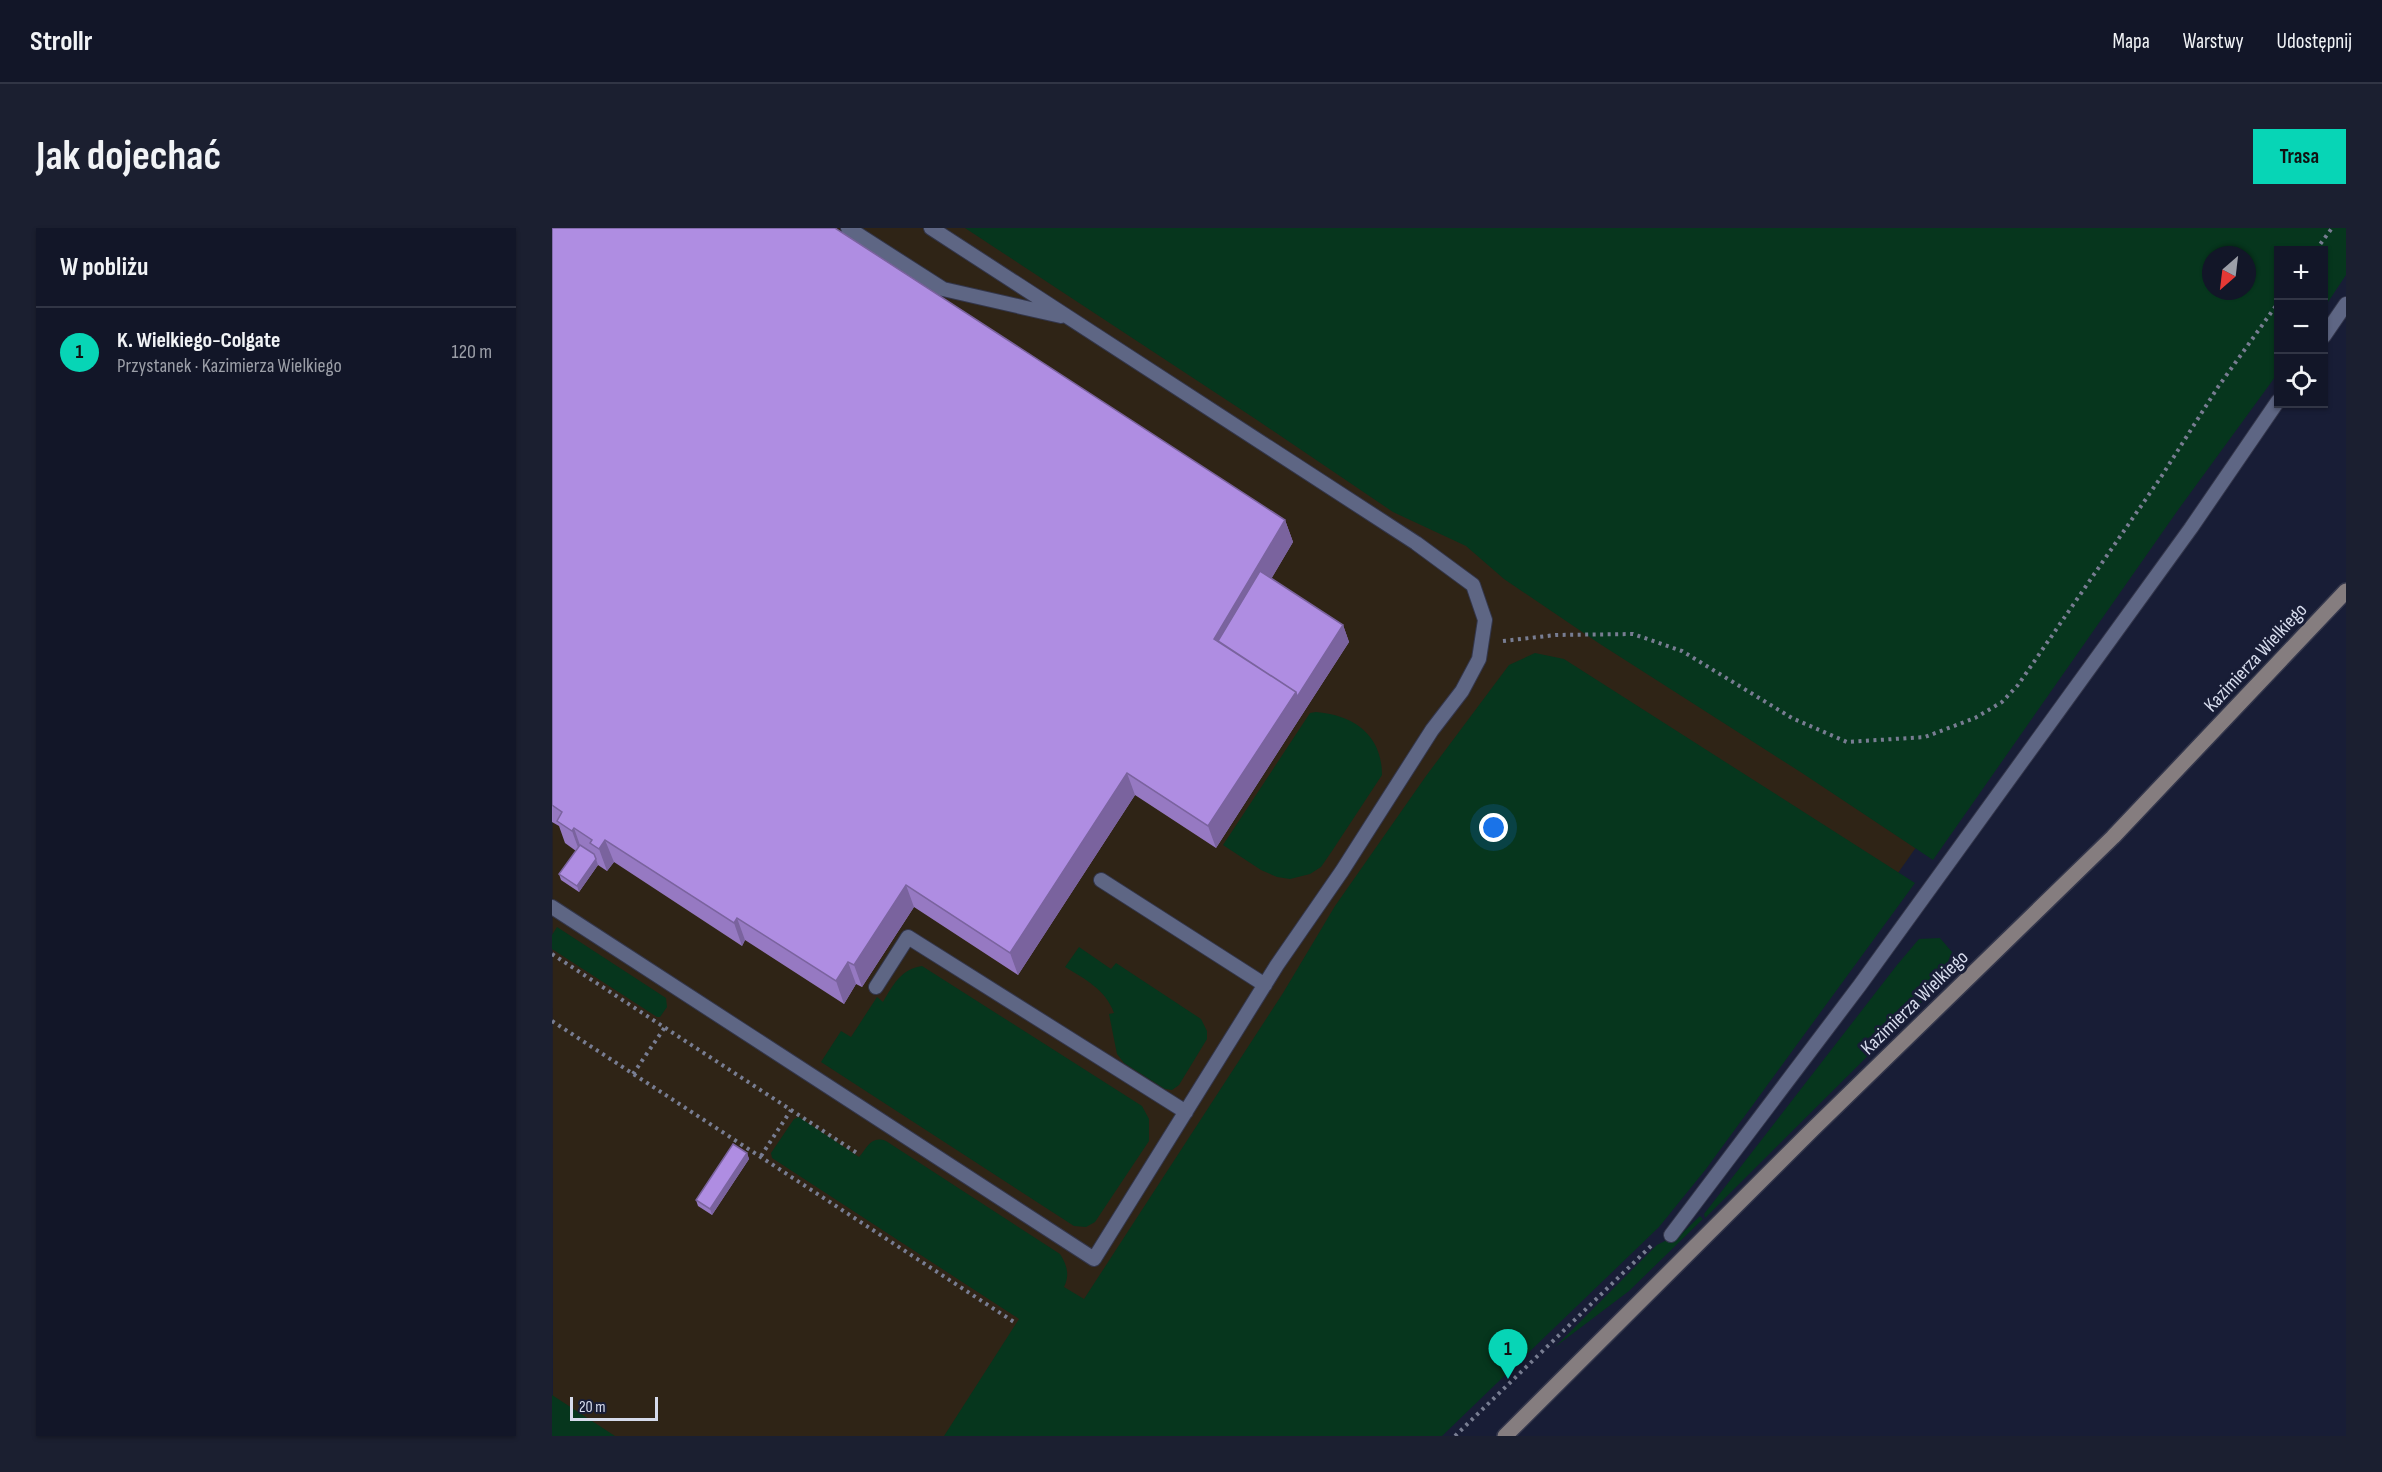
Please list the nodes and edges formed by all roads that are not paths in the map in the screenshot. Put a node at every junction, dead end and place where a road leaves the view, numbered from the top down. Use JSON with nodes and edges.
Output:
{"nodes":[{"id":1,"x":848,"y":228,"type":"edge"},
{"id":2,"x":931,"y":228,"type":"edge"},
{"id":3,"x":2346,"y":304,"type":"edge"},
{"id":4,"x":1071,"y":319,"type":"junction"},
{"id":5,"x":2328,"y":330,"type":"edge"},
{"id":6,"x":2274,"y":407,"type":"edge"},
{"id":7,"x":2346,"y":591,"type":"edge"},
{"id":8,"x":1101,"y":880,"type":"dead end"},
{"id":9,"x":552,"y":907,"type":"edge"},
{"id":10,"x":1265,"y":985,"type":"junction"},
{"id":11,"x":876,"y":987,"type":"dead end"},
{"id":12,"x":1186,"y":1112,"type":"junction"},
{"id":13,"x":1671,"y":1235,"type":"road end"},
{"id":14,"x":1505,"y":1436,"type":"edge"}],
"edges":[{"from":1,"to":4,"type":"lane"},
{"from":2,"to":4,"type":"lane"},
{"from":3,"to":5,"type":"lane"},
{"from":4,"to":10,"type":"lane"},
{"from":6,"to":13,"type":"lane"},
{"from":7,"to":14,"type":"street","name":"Kazimierza Wielkiego"},
{"from":8,"to":10,"type":"lane"},
{"from":9,"to":12,"type":"lane"},
{"from":10,"to":12,"type":"lane"},
{"from":11,"to":12,"type":"lane"}]}
